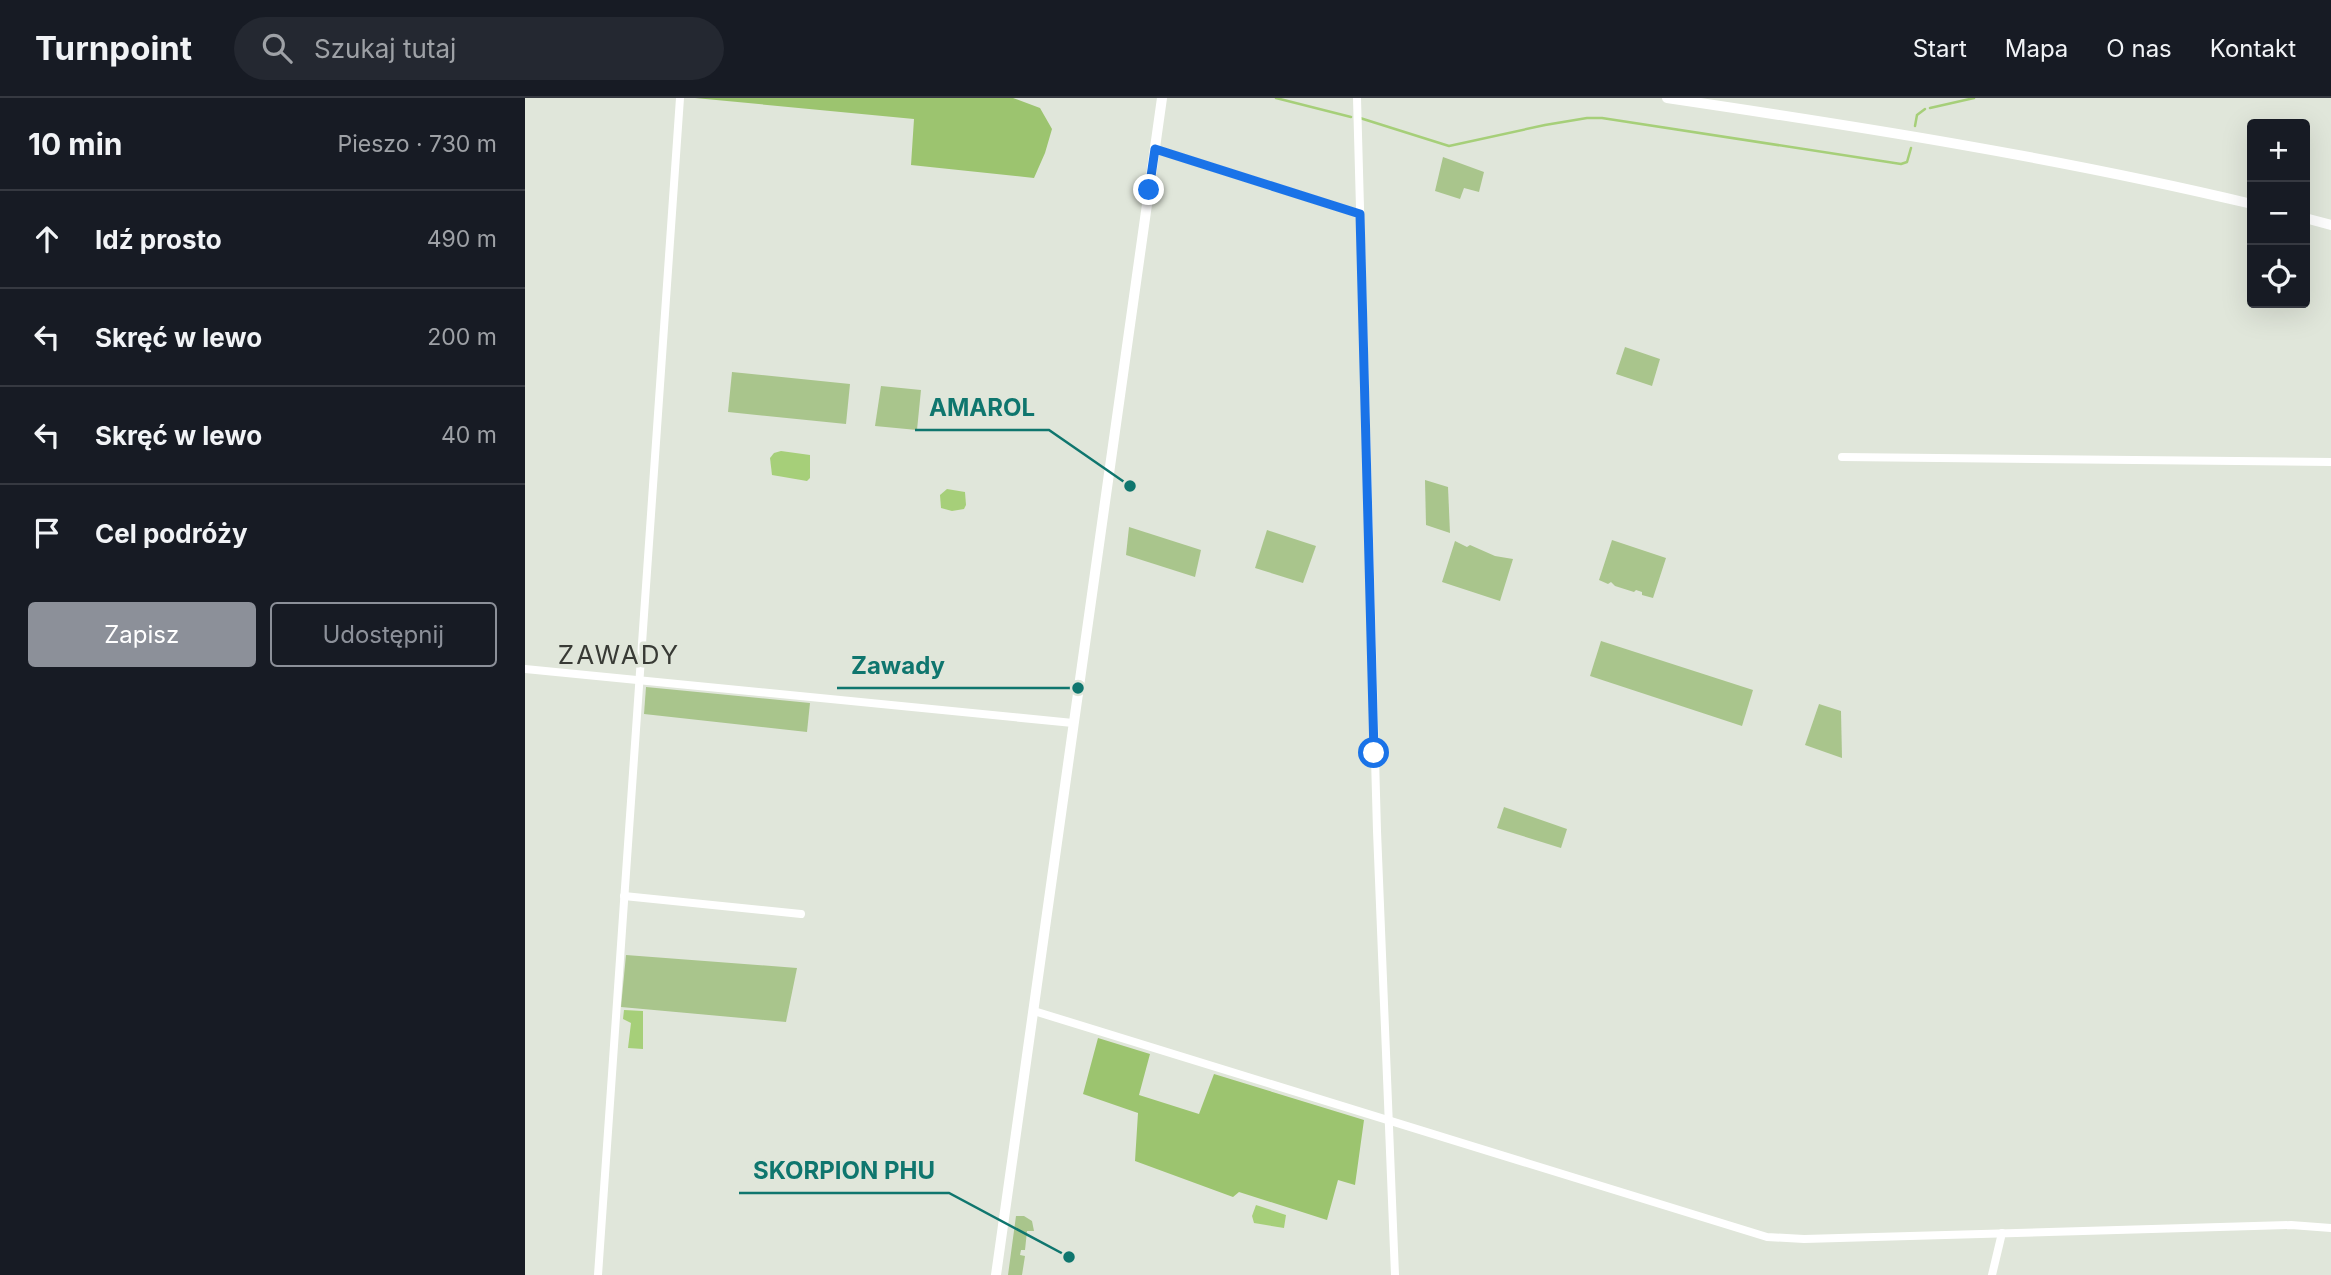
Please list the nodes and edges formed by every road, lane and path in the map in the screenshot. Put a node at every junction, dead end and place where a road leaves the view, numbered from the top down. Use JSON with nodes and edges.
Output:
{"nodes":[{"id":1,"x":680,"y":98,"type":"edge"},
{"id":2,"x":1162,"y":98,"type":"edge"},
{"id":3,"x":1357,"y":98,"type":"edge"},
{"id":4,"x":1667,"y":98,"type":"edge"},
{"id":5,"x":1155,"y":149,"type":"junction"},
{"id":6,"x":2247,"y":203,"type":"edge"},
{"id":7,"x":1360,"y":214,"type":"junction"},
{"id":8,"x":2310,"y":219,"type":"edge"},
{"id":9,"x":2331,"y":225,"type":"edge"},
{"id":10,"x":1842,"y":457,"type":"dead end"},
{"id":11,"x":2331,"y":462,"type":"edge"},
{"id":12,"x":525,"y":669,"type":"edge"},
{"id":13,"x":638,"y":681,"type":"junction"},
{"id":14,"x":1073,"y":723,"type":"junction"},
{"id":15,"x":624,"y":896,"type":"junction"},
{"id":16,"x":801,"y":914,"type":"dead end"},
{"id":17,"x":1034,"y":1011,"type":"junction"},
{"id":18,"x":1389,"y":1122,"type":"junction"},
{"id":19,"x":2331,"y":1228,"type":"edge"},
{"id":20,"x":2002,"y":1233,"type":"junction"},
{"id":21,"x":598,"y":1275,"type":"edge"},
{"id":22,"x":996,"y":1275,"type":"edge"},
{"id":23,"x":1395,"y":1275,"type":"edge"},
{"id":24,"x":1992,"y":1275,"type":"edge"}],
"edges":[{"from":1,"to":13,"type":"street"},
{"from":2,"to":5,"type":"main road"},
{"from":3,"to":7,"type":"street"},
{"from":4,"to":6,"type":"main road"},
{"from":5,"to":7,"type":"street"},
{"from":5,"to":14,"type":"main road"},
{"from":7,"to":18,"type":"street"},
{"from":8,"to":9,"type":"main road"},
{"from":10,"to":11,"type":"street"},
{"from":12,"to":13,"type":"street"},
{"from":13,"to":14,"type":"street"},
{"from":13,"to":15,"type":"street"},
{"from":14,"to":17,"type":"main road"},
{"from":15,"to":16,"type":"street"},
{"from":15,"to":21,"type":"street"},
{"from":17,"to":18,"type":"street"},
{"from":17,"to":22,"type":"main road"},
{"from":18,"to":20,"type":"street"},
{"from":18,"to":23,"type":"street"},
{"from":19,"to":20,"type":"street"},
{"from":20,"to":24,"type":"street"}]}
